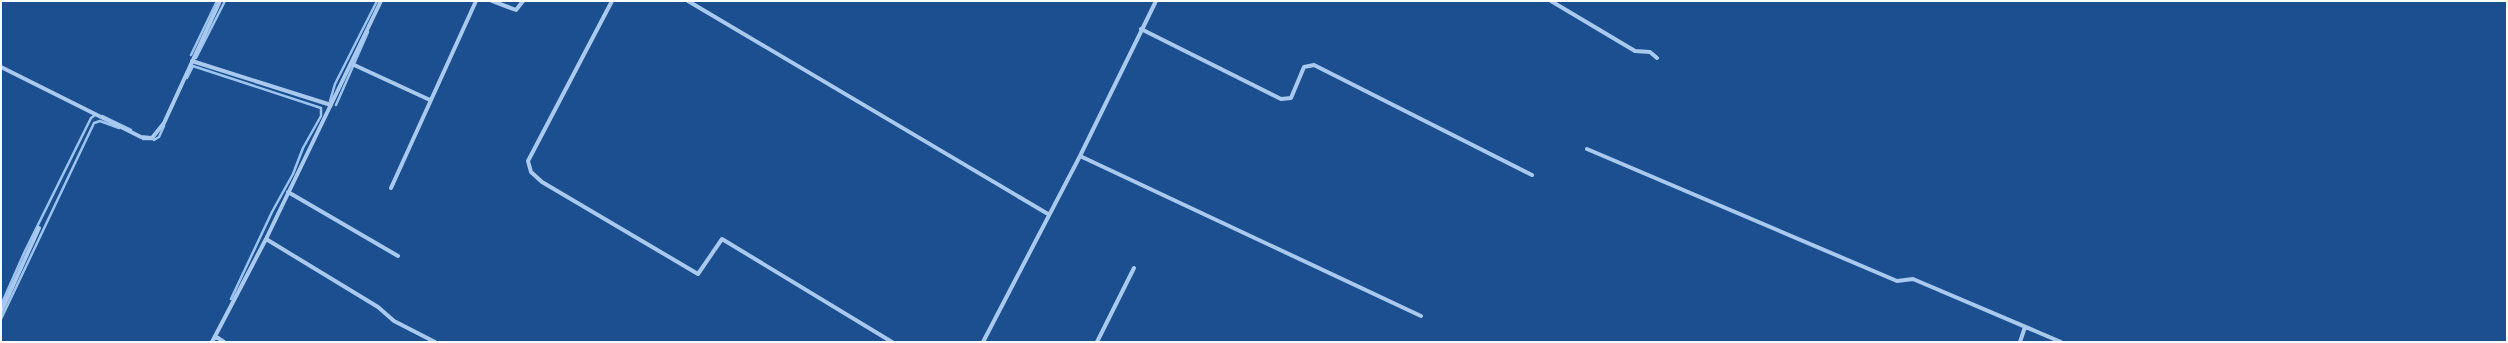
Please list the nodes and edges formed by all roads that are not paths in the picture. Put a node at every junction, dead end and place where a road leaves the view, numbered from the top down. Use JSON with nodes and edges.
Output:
{"nodes":[{"id":1,"x":220,"y":1,"type":"edge"},
{"id":2,"x":380,"y":1,"type":"edge"},
{"id":3,"x":476,"y":1,"type":"edge"},
{"id":4,"x":492,"y":1,"type":"edge"},
{"id":5,"x":523,"y":1,"type":"edge"},
{"id":6,"x":612,"y":1,"type":"edge"},
{"id":7,"x":688,"y":1,"type":"edge"},
{"id":8,"x":1156,"y":1,"type":"edge"},
{"id":9,"x":1551,"y":1,"type":"edge"},
{"id":10,"x":1141,"y":29,"type":"junction"},
{"id":11,"x":1658,"y":58,"type":"dead end"},
{"id":12,"x":192,"y":61,"type":"junction"},
{"id":13,"x":352,"y":64,"type":"junction"},
{"id":14,"x":1,"y":67,"type":"edge"},
{"id":15,"x":430,"y":100,"type":"junction"},
{"id":16,"x":331,"y":105,"type":"junction"},
{"id":17,"x":1587,"y":149,"type":"dead end"},
{"id":18,"x":1080,"y":156,"type":"junction"},
{"id":19,"x":1532,"y":175,"type":"dead end"},
{"id":20,"x":391,"y":188,"type":"dead end"},
{"id":21,"x":288,"y":192,"type":"junction"},
{"id":22,"x":1048,"y":214,"type":"junction"},
{"id":23,"x":39,"y":228,"type":"dead end"},
{"id":24,"x":266,"y":239,"type":"junction"},
{"id":25,"x":398,"y":256,"type":"dead end"},
{"id":26,"x":1134,"y":268,"type":"dead end"},
{"id":27,"x":1,"y":312,"type":"edge"},
{"id":28,"x":1421,"y":316,"type":"dead end"},
{"id":29,"x":2025,"y":327,"type":"junction"},
{"id":30,"x":215,"y":336,"type":"junction"},
{"id":31,"x":212,"y":342,"type":"edge"},
{"id":32,"x":224,"y":342,"type":"edge"},
{"id":33,"x":435,"y":342,"type":"edge"},
{"id":34,"x":892,"y":342,"type":"edge"},
{"id":35,"x":983,"y":342,"type":"edge"},
{"id":36,"x":1097,"y":342,"type":"edge"},
{"id":37,"x":2020,"y":342,"type":"edge"},
{"id":38,"x":2061,"y":342,"type":"edge"}],
"edges":[{"from":1,"to":12,"type":"street"},
{"from":2,"to":13,"type":"street"},
{"from":3,"to":15,"type":"street"},
{"from":4,"to":5,"type":"street"},
{"from":6,"to":34,"type":"street"},
{"from":7,"to":22,"type":"street"},
{"from":8,"to":10,"type":"street"},
{"from":9,"to":11,"type":"street"},
{"from":10,"to":18,"type":"street"},
{"from":10,"to":19,"type":"street"},
{"from":12,"to":14,"type":"street"},
{"from":12,"to":16,"type":"street"},
{"from":13,"to":15,"type":"street"},
{"from":13,"to":16,"type":"street"},
{"from":15,"to":20,"type":"street"},
{"from":16,"to":21,"type":"street"},
{"from":17,"to":29,"type":"street"},
{"from":18,"to":22,"type":"street"},
{"from":18,"to":28,"type":"street"},
{"from":21,"to":24,"type":"street"},
{"from":21,"to":25,"type":"street"},
{"from":22,"to":35,"type":"street"},
{"from":23,"to":27,"type":"street"},
{"from":24,"to":30,"type":"street"},
{"from":24,"to":33,"type":"street"},
{"from":26,"to":36,"type":"street"},
{"from":29,"to":37,"type":"street"},
{"from":29,"to":38,"type":"street"},
{"from":30,"to":31,"type":"street"},
{"from":30,"to":32,"type":"street"}]}
